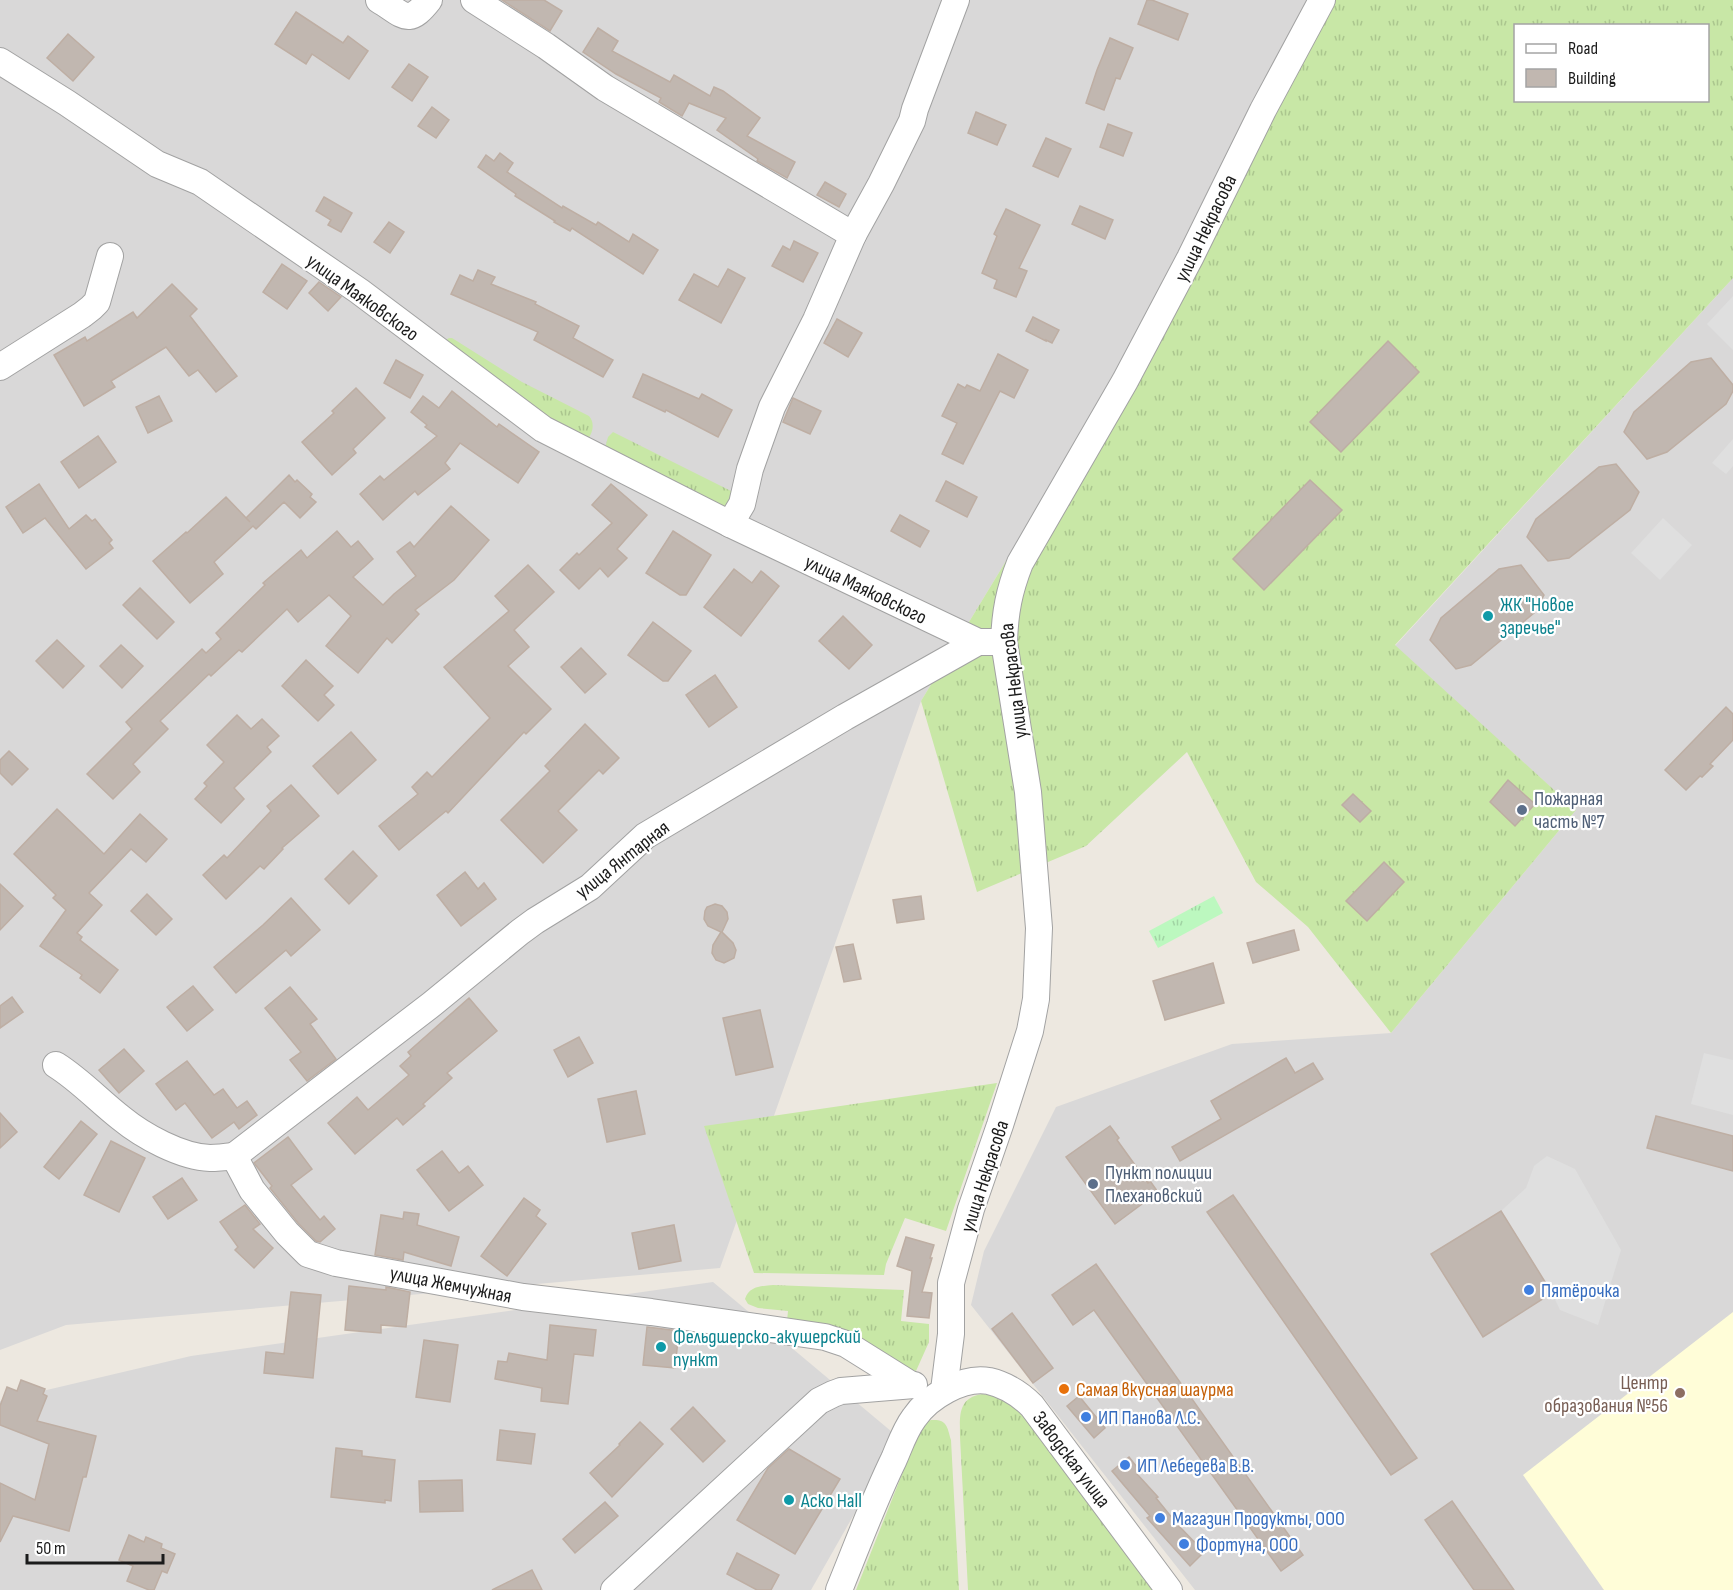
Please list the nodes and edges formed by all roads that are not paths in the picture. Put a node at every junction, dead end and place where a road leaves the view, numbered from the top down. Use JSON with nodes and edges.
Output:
{"nodes":[{"id":1,"x":379,"y":0,"type":"edge"},
{"id":2,"x":429,"y":0,"type":"edge"},
{"id":3,"x":474,"y":0,"type":"edge"},
{"id":4,"x":956,"y":0,"type":"edge"},
{"id":5,"x":1322,"y":0,"type":"edge"},
{"id":6,"x":0,"y":61,"type":"edge"},
{"id":7,"x":853,"y":235,"type":"junction"},
{"id":8,"x":110,"y":256,"type":"dead end"},
{"id":9,"x":0,"y":367,"type":"edge"},
{"id":10,"x":730,"y":524,"type":"junction"},
{"id":11,"x":978,"y":642,"type":"junction"},
{"id":12,"x":1004,"y":642,"type":"junction"},
{"id":13,"x":56,"y":1065,"type":"dead end"},
{"id":14,"x":234,"y":1156,"type":"junction"},
{"id":15,"x":910,"y":1384,"type":"junction"},
{"id":16,"x":944,"y":1390,"type":"junction"},
{"id":17,"x":614,"y":1590,"type":"edge"},
{"id":18,"x":839,"y":1590,"type":"edge"},
{"id":19,"x":1169,"y":1590,"type":"edge"}],
"edges":[{"from":1,"to":2,"type":"street"},
{"from":3,"to":7,"type":"street"},
{"from":4,"to":7,"type":"street"},
{"from":5,"to":12,"type":"street","name":"улица Некрасова"},
{"from":6,"to":10,"type":"street","name":"улица Маяковского"},
{"from":7,"to":10,"type":"street"},
{"from":8,"to":9,"type":"street"},
{"from":10,"to":11,"type":"street","name":"улица Маяковского"},
{"from":11,"to":12,"type":"street","name":"улица Маяковского"},
{"from":11,"to":14,"type":"street","name":"улица Янтарная"},
{"from":12,"to":16,"type":"street","name":"улица Некрасова"},
{"from":13,"to":14,"type":"street"},
{"from":14,"to":15,"type":"street","name":"улица Жемчужная"},
{"from":15,"to":16,"type":"street"},
{"from":15,"to":17,"type":"street"},
{"from":16,"to":18,"type":"street"},
{"from":16,"to":19,"type":"street","name":"Заводская улица"}]}
